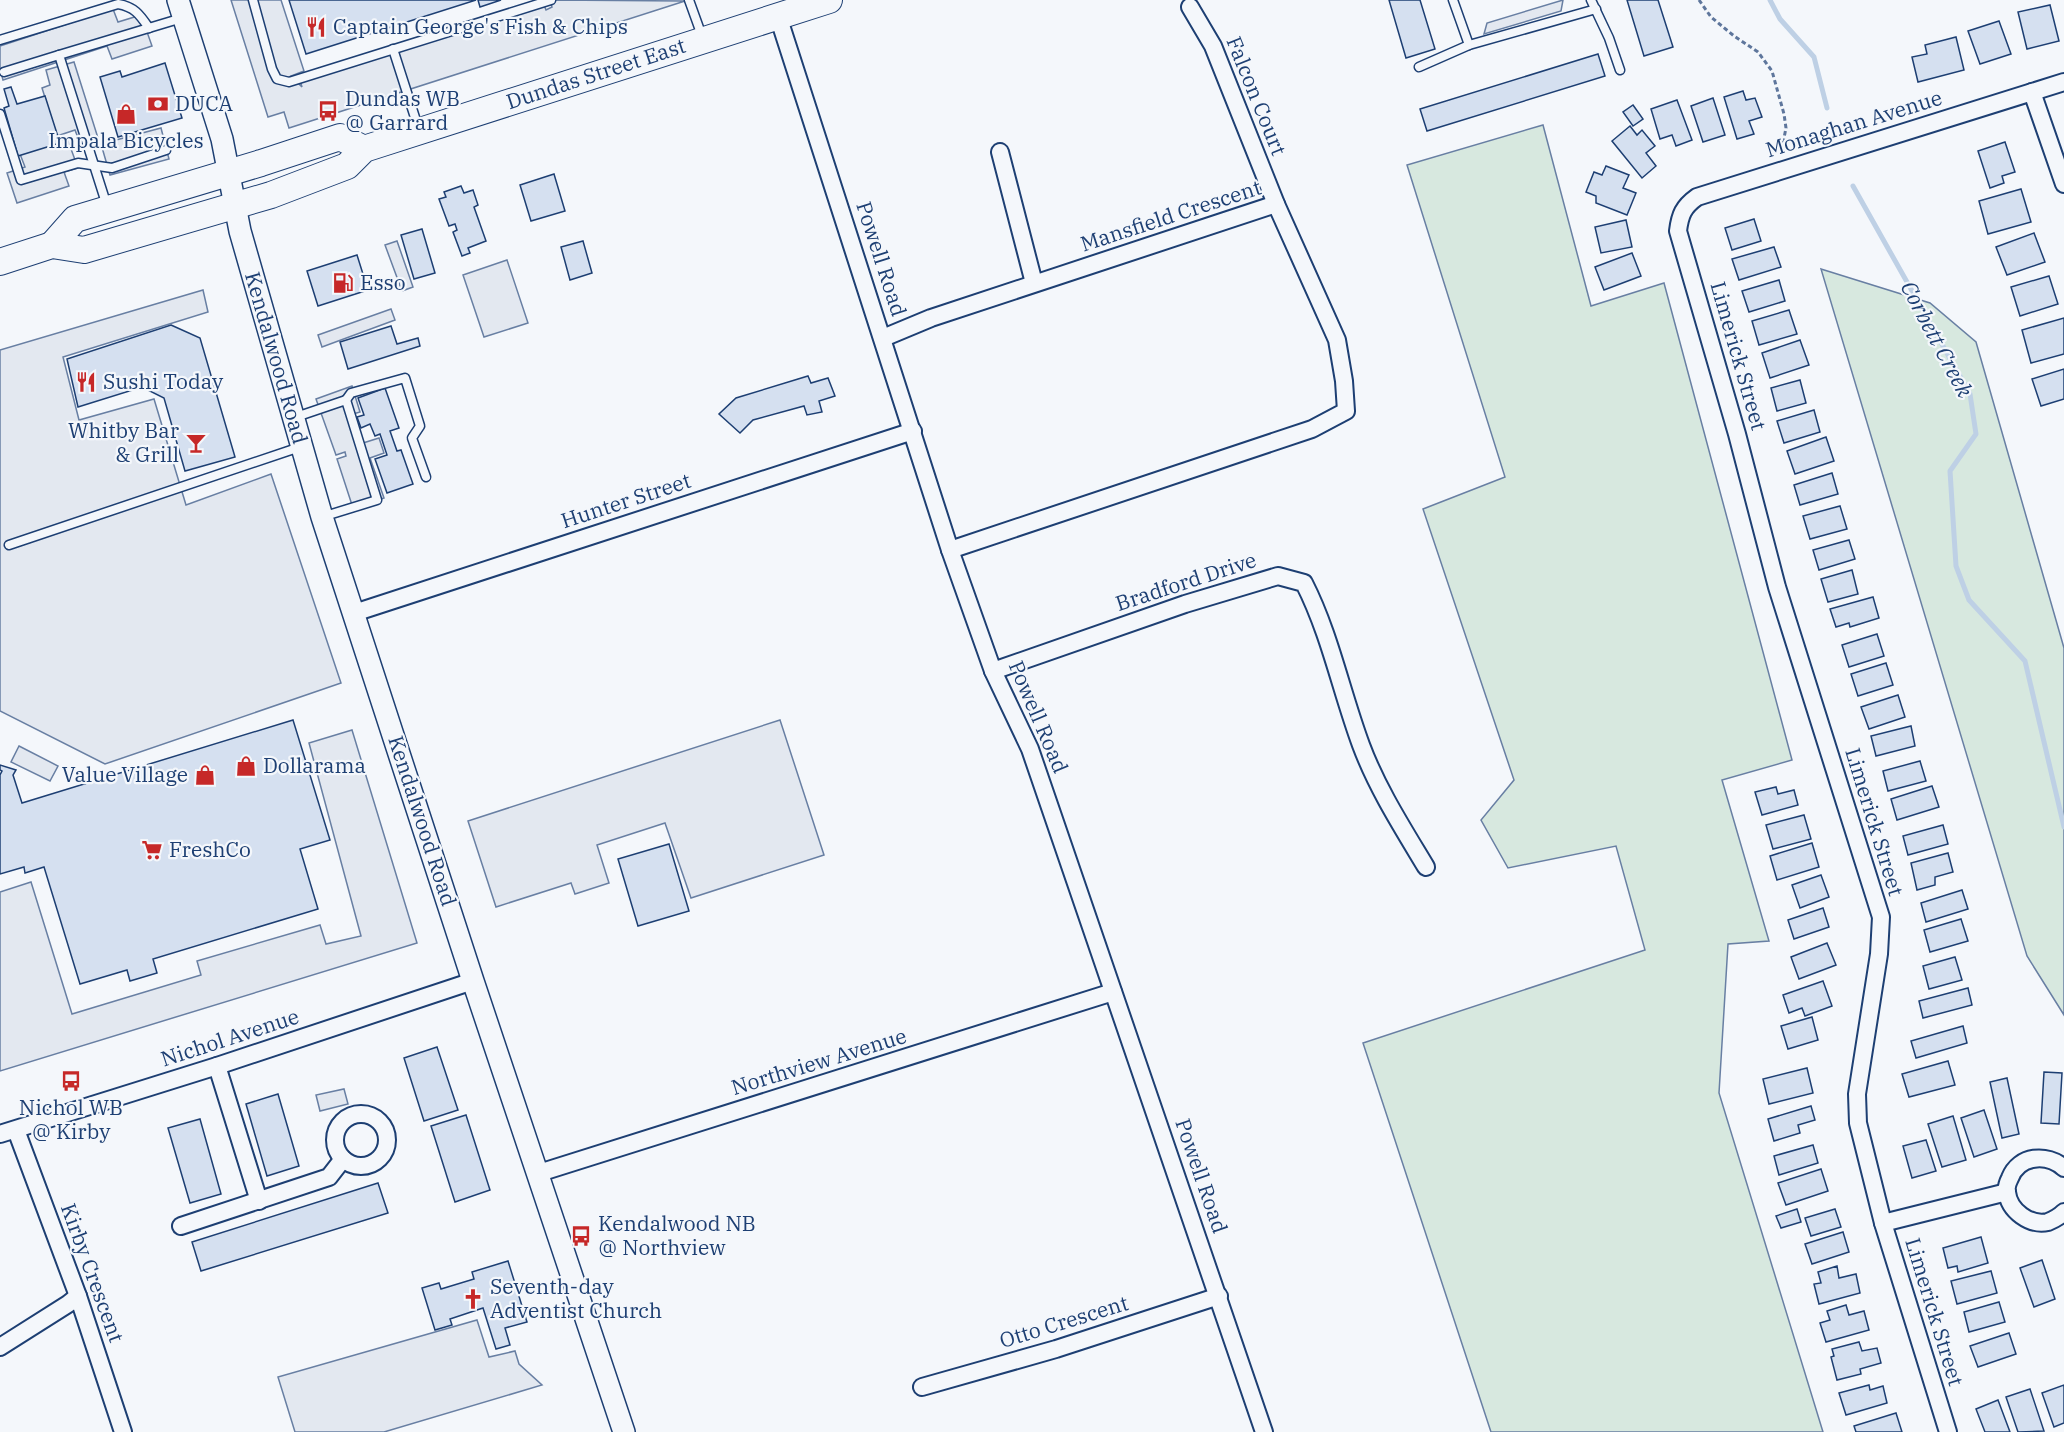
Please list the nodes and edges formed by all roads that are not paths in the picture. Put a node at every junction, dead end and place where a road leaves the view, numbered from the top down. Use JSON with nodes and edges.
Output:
{"nodes":[{"id":1,"x":253,"y":0,"type":"edge"},
{"id":2,"x":551,"y":0,"type":"edge"},
{"id":3,"x":689,"y":0,"type":"edge"},
{"id":4,"x":829,"y":0,"type":"edge"},
{"id":5,"x":1454,"y":0,"type":"edge"},
{"id":6,"x":1591,"y":0,"type":"edge"},
{"id":7,"x":1190,"y":7,"type":"dead end"},
{"id":8,"x":180,"y":9,"type":"edge"},
{"id":9,"x":1596,"y":9,"type":"junction"},
{"id":10,"x":778,"y":16,"type":"junction"},
{"id":11,"x":149,"y":28,"type":"junction"},
{"id":12,"x":0,"y":40,"type":"edge"},
{"id":13,"x":703,"y":40,"type":"junction"},
{"id":14,"x":1469,"y":45,"type":"junction"},
{"id":15,"x":393,"y":49,"type":"junction"},
{"id":16,"x":58,"y":55,"type":"junction"},
{"id":17,"x":1419,"y":67,"type":"dead end"},
{"id":18,"x":1620,"y":70,"type":"dead end"},
{"id":19,"x":4,"y":72,"type":"dead end"},
{"id":20,"x":2064,"y":82,"type":"edge"},
{"id":21,"x":2032,"y":92,"type":"junction"},
{"id":22,"x":0,"y":114,"type":"edge"},
{"id":23,"x":419,"y":130,"type":"junction"},
{"id":24,"x":364,"y":148,"type":"junction"},
{"id":25,"x":166,"y":150,"type":"dead end"},
{"id":26,"x":1000,"y":152,"type":"dead end"},
{"id":27,"x":95,"y":166,"type":"junction"},
{"id":28,"x":229,"y":173,"type":"junction"},
{"id":29,"x":2064,"y":184,"type":"edge"},
{"id":30,"x":1276,"y":204,"type":"junction"},
{"id":31,"x":234,"y":206,"type":"junction"},
{"id":32,"x":108,"y":209,"type":"junction"},
{"id":33,"x":1678,"y":231,"type":"joint"},
{"id":34,"x":51,"y":245,"type":"junction"},
{"id":35,"x":0,"y":262,"type":"edge"},
{"id":36,"x":1034,"y":283,"type":"junction"},
{"id":37,"x":883,"y":338,"type":"junction"},
{"id":38,"x":346,"y":400,"type":"junction"},
{"id":39,"x":292,"y":418,"type":"junction"},
{"id":40,"x":913,"y":431,"type":"junction"},
{"id":41,"x":301,"y":447,"type":"junction"},
{"id":42,"x":426,"y":477,"type":"dead end"},
{"id":43,"x":322,"y":517,"type":"junction"},
{"id":44,"x":9,"y":545,"type":"dead end"},
{"id":45,"x":950,"y":550,"type":"junction"},
{"id":46,"x":354,"y":613,"type":"junction"},
{"id":47,"x":993,"y":670,"type":"junction"},
{"id":48,"x":1426,"y":867,"type":"dead end"},
{"id":49,"x":473,"y":981,"type":"junction"},
{"id":50,"x":1113,"y":992,"type":"junction"},
{"id":51,"x":217,"y":1066,"type":"junction"},
{"id":52,"x":8,"y":1132,"type":"edge"},
{"id":53,"x":343,"y":1159,"type":"dead end"},
{"id":54,"x":2064,"y":1168,"type":"edge"},
{"id":55,"x":539,"y":1173,"type":"junction"},
{"id":56,"x":2007,"y":1192,"type":"junction"},
{"id":57,"x":259,"y":1201,"type":"junction"},
{"id":58,"x":2064,"y":1212,"type":"edge"},
{"id":59,"x":1883,"y":1223,"type":"junction"},
{"id":60,"x":181,"y":1226,"type":"dead end"},
{"id":61,"x":78,"y":1296,"type":"junction"},
{"id":62,"x":1219,"y":1296,"type":"junction"},
{"id":63,"x":0,"y":1347,"type":"edge"},
{"id":64,"x":922,"y":1387,"type":"dead end"},
{"id":65,"x":123,"y":1432,"type":"edge"},
{"id":66,"x":624,"y":1432,"type":"edge"},
{"id":67,"x":1264,"y":1432,"type":"edge"},
{"id":68,"x":1948,"y":1432,"type":"edge"}],
"edges":[{"from":1,"to":15,"type":"lane"},
{"from":2,"to":15,"type":"lane"},
{"from":3,"to":13,"type":"lane"},
{"from":4,"to":10,"type":"main road","name":"Dundas Street East"},
{"from":5,"to":14,"type":"lane"},
{"from":6,"to":9,"type":"lane"},
{"from":7,"to":30,"type":"street","name":"Falcon Court"},
{"from":8,"to":11,"type":"lane"},
{"from":8,"to":28,"type":"street","name":"Kendalwood Road"},
{"from":9,"to":14,"type":"lane"},
{"from":9,"to":18,"type":"lane"},
{"from":10,"to":13,"type":"main road","name":"Dundas Street East"},
{"from":10,"to":37,"type":"street","name":"Powell Road"},
{"from":11,"to":12,"type":"lane"},
{"from":11,"to":16,"type":"lane"},
{"from":13,"to":23,"type":"main road","name":"Dundas Street East"},
{"from":14,"to":17,"type":"lane"},
{"from":15,"to":23,"type":"lane"},
{"from":16,"to":19,"type":"lane"},
{"from":16,"to":27,"type":"lane"},
{"from":20,"to":21,"type":"street","name":"Monaghan Avenue"},
{"from":21,"to":29,"type":"street"},
{"from":21,"to":33,"type":"street","name":"Monaghan Avenue"},
{"from":22,"to":27,"type":"lane"},
{"from":23,"to":24,"type":"main road","name":"Dundas Street East"},
{"from":24,"to":28,"type":"main road","name":"Dundas Street East"},
{"from":24,"to":31,"type":"main road","name":"Dundas Street East"},
{"from":25,"to":27,"type":"lane"},
{"from":26,"to":36,"type":"street"},
{"from":27,"to":32,"type":"lane"},
{"from":28,"to":31,"type":"street","name":"Kendalwood Road"},
{"from":28,"to":32,"type":"main road","name":"Dundas Street East"},
{"from":30,"to":36,"type":"street","name":"Mansfield Crescent"},
{"from":30,"to":45,"type":"street","name":"Mansfield Crescent"},
{"from":31,"to":34,"type":"main road","name":"Dundas Street East"},
{"from":31,"to":39,"type":"street","name":"Kendalwood Road"},
{"from":32,"to":34,"type":"main road","name":"Dundas Street East"},
{"from":33,"to":59,"type":"street","name":"Limerick Street"},
{"from":34,"to":35,"type":"main road","name":"Dundas Street East"},
{"from":36,"to":37,"type":"street","name":"Mansfield Crescent"},
{"from":37,"to":40,"type":"street","name":"Powell Road"},
{"from":38,"to":39,"type":"lane"},
{"from":38,"to":42,"type":"lane"},
{"from":38,"to":43,"type":"lane"},
{"from":39,"to":41,"type":"street","name":"Kendalwood Road"},
{"from":40,"to":45,"type":"street","name":"Powell Road"},
{"from":40,"to":46,"type":"street","name":"Hunter Street"},
{"from":41,"to":43,"type":"street","name":"Kendalwood Road"},
{"from":41,"to":44,"type":"lane"},
{"from":43,"to":46,"type":"street","name":"Kendalwood Road"},
{"from":45,"to":47,"type":"street","name":"Powell Road"},
{"from":46,"to":49,"type":"street","name":"Kendalwood Road"},
{"from":47,"to":48,"type":"street","name":"Bradford Drive"},
{"from":47,"to":50,"type":"street","name":"Powell Road"},
{"from":49,"to":51,"type":"street","name":"Nichol Avenue"},
{"from":49,"to":55,"type":"street","name":"Kendalwood Road"},
{"from":50,"to":55,"type":"street","name":"Northview Avenue"},
{"from":50,"to":62,"type":"street","name":"Powell Road"},
{"from":51,"to":52,"type":"street","name":"Nichol Avenue"},
{"from":51,"to":57,"type":"street"},
{"from":52,"to":61,"type":"street","name":"Kirby Crescent"},
{"from":53,"to":57,"type":"street"},
{"from":54,"to":56,"type":"street"},
{"from":55,"to":66,"type":"street","name":"Kendalwood Road"},
{"from":56,"to":58,"type":"street"},
{"from":56,"to":59,"type":"street"},
{"from":57,"to":60,"type":"street"},
{"from":59,"to":68,"type":"street","name":"Limerick Street"},
{"from":61,"to":63,"type":"street"},
{"from":61,"to":65,"type":"street","name":"Kirby Crescent"},
{"from":62,"to":64,"type":"street","name":"Otto Crescent"},
{"from":62,"to":67,"type":"street","name":"Powell Road"}]}
